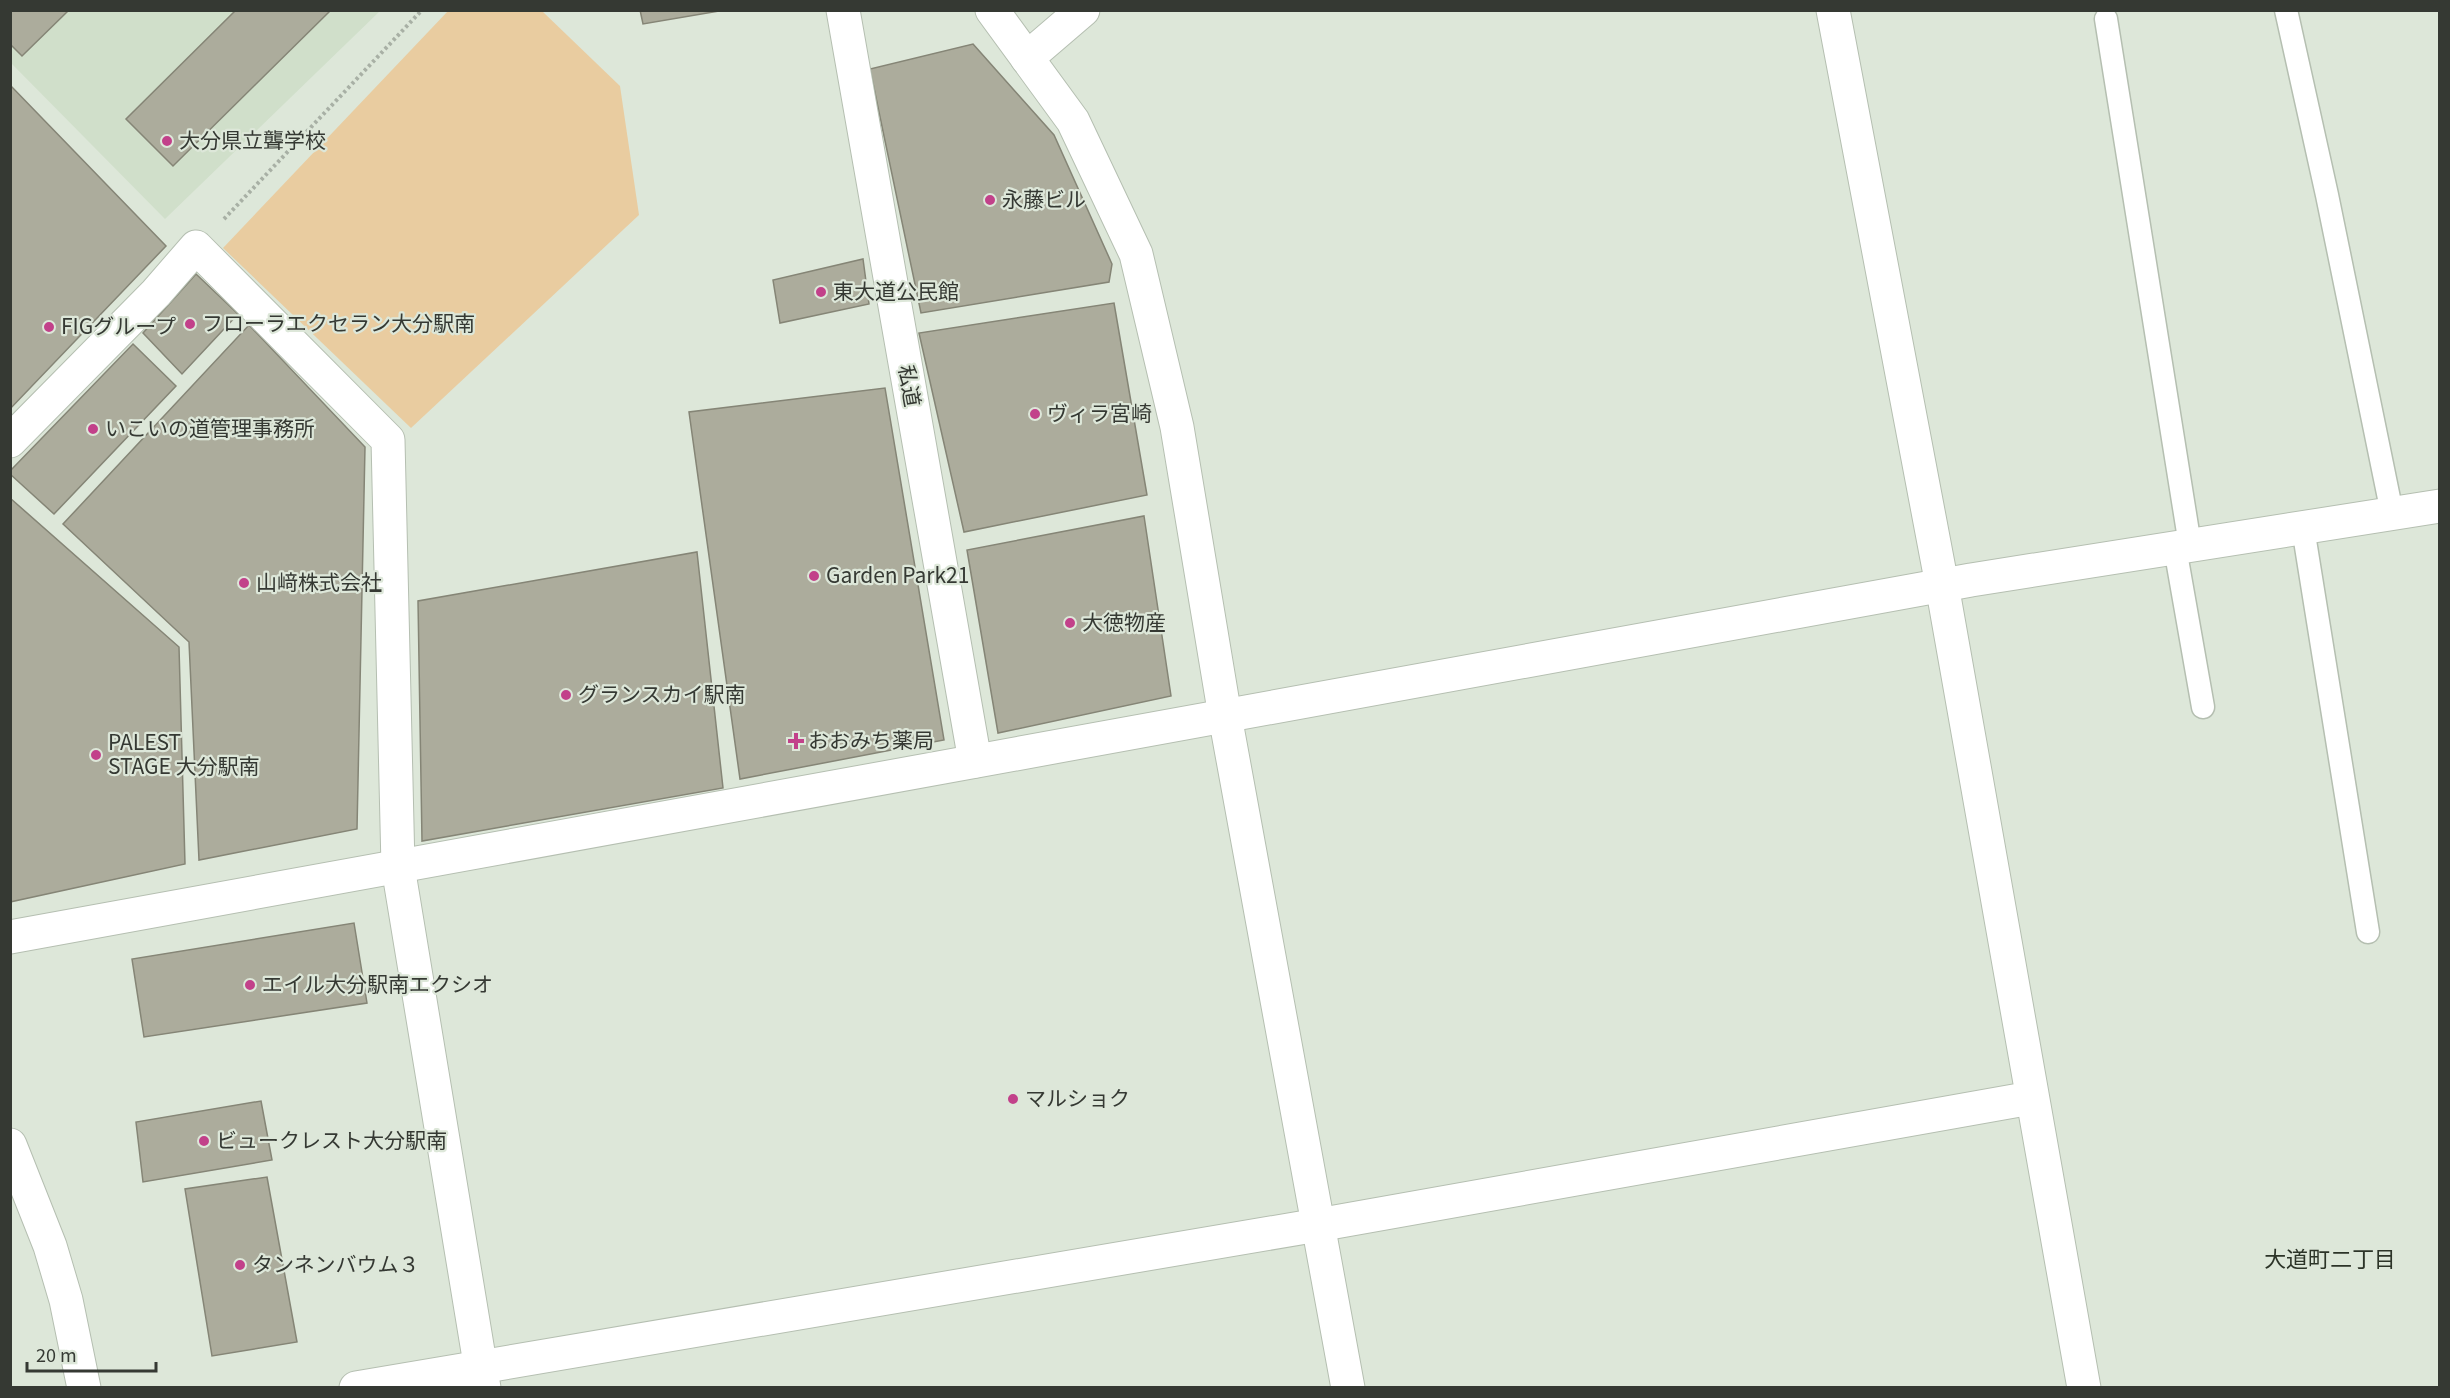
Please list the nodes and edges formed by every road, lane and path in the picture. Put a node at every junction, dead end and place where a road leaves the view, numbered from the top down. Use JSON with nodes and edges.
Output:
{"nodes":[{"id":1,"x":422,"y":10,"type":"edge"},
{"id":2,"x":843,"y":10,"type":"edge"},
{"id":3,"x":992,"y":10,"type":"edge"},
{"id":4,"x":1083,"y":10,"type":"edge"},
{"id":5,"x":1833,"y":10,"type":"edge"},
{"id":6,"x":2286,"y":10,"type":"edge"},
{"id":7,"x":2106,"y":19,"type":"dead end"},
{"id":8,"x":1026,"y":58,"type":"junction"},
{"id":9,"x":196,"y":247,"type":"junction"},
{"id":10,"x":10,"y":441,"type":"edge"},
{"id":11,"x":2439,"y":506,"type":"edge"},
{"id":12,"x":2392,"y":513,"type":"junction"},
{"id":13,"x":2303,"y":528,"type":"junction"},
{"id":14,"x":2182,"y":547,"type":"junction"},
{"id":15,"x":1942,"y":585,"type":"junction"},
{"id":16,"x":2203,"y":706,"type":"dead end"},
{"id":17,"x":1226,"y":716,"type":"junction"},
{"id":18,"x":975,"y":761,"type":"junction"},
{"id":19,"x":398,"y":867,"type":"junction"},
{"id":20,"x":2368,"y":932,"type":"dead end"},
{"id":21,"x":10,"y":937,"type":"edge"},
{"id":22,"x":2031,"y":1098,"type":"junction"},
{"id":23,"x":10,"y":1145,"type":"edge"},
{"id":24,"x":1318,"y":1225,"type":"junction"},
{"id":25,"x":482,"y":1377,"type":"edge"},
{"id":26,"x":84,"y":1388,"type":"edge"},
{"id":27,"x":356,"y":1388,"type":"edge"},
{"id":28,"x":1348,"y":1388,"type":"edge"},
{"id":29,"x":2084,"y":1388,"type":"edge"}],
"edges":[{"from":1,"to":9,"type":"path"},
{"from":2,"to":18,"type":"street","name":"私道"},
{"from":3,"to":8,"type":"street"},
{"from":4,"to":8,"type":"street"},
{"from":5,"to":15,"type":"street"},
{"from":6,"to":12,"type":"lane"},
{"from":7,"to":14,"type":"lane"},
{"from":8,"to":17,"type":"street"},
{"from":9,"to":10,"type":"street"},
{"from":9,"to":19,"type":"street"},
{"from":11,"to":12,"type":"street"},
{"from":12,"to":13,"type":"street"},
{"from":13,"to":14,"type":"street"},
{"from":13,"to":20,"type":"lane"},
{"from":14,"to":15,"type":"street"},
{"from":14,"to":16,"type":"lane"},
{"from":15,"to":17,"type":"street"},
{"from":15,"to":22,"type":"street"},
{"from":17,"to":18,"type":"street"},
{"from":17,"to":24,"type":"street"},
{"from":18,"to":19,"type":"street"},
{"from":19,"to":21,"type":"street"},
{"from":19,"to":25,"type":"street"},
{"from":22,"to":24,"type":"street"},
{"from":22,"to":29,"type":"street"},
{"from":23,"to":26,"type":"street"},
{"from":24,"to":25,"type":"street"},
{"from":24,"to":28,"type":"street"},
{"from":25,"to":27,"type":"street"}]}
